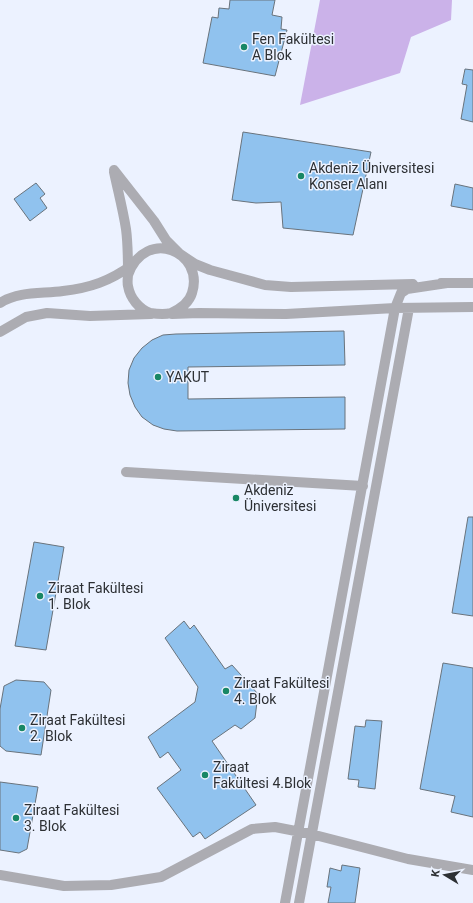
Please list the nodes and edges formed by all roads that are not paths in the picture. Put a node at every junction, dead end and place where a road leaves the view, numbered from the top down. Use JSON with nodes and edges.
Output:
{"nodes":[{"id":1,"x":180,"y":254,"type":"junction"},
{"id":2,"x":130,"y":269,"type":"junction"},
{"id":3,"x":447,"y":283,"type":"junction"},
{"id":4,"x":473,"y":283,"type":"edge"},
{"id":5,"x":0,"y":303,"type":"edge"},
{"id":6,"x":473,"y":307,"type":"edge"},
{"id":7,"x":395,"y":308,"type":"junction"},
{"id":8,"x":409,"y":308,"type":"junction"},
{"id":9,"x":157,"y":314,"type":"junction"},
{"id":10,"x":168,"y":314,"type":"junction"},
{"id":11,"x":0,"y":332,"type":"edge"},
{"id":12,"x":126,"y":472,"type":"dead end"},
{"id":13,"x":362,"y":486,"type":"junction"},
{"id":14,"x":297,"y":831,"type":"junction"},
{"id":15,"x":311,"y":834,"type":"junction"},
{"id":16,"x":473,"y":870,"type":"edge"},
{"id":17,"x":0,"y":875,"type":"edge"},
{"id":18,"x":285,"y":903,"type":"edge"},
{"id":19,"x":299,"y":903,"type":"edge"}],
"edges":[{"from":1,"to":2,"type":"street"},
{"from":1,"to":2,"type":"street"},
{"from":1,"to":3,"type":"street"},
{"from":1,"to":10,"type":"street"},
{"from":2,"to":5,"type":"street"},
{"from":2,"to":9,"type":"street"},
{"from":3,"to":4,"type":"street"},
{"from":3,"to":7,"type":"street"},
{"from":6,"to":8,"type":"street"},
{"from":7,"to":8,"type":"street"},
{"from":7,"to":10,"type":"street"},
{"from":7,"to":13,"type":"street"},
{"from":8,"to":15,"type":"street"},
{"from":9,"to":10,"type":"street"},
{"from":9,"to":11,"type":"street"},
{"from":12,"to":13,"type":"street"},
{"from":13,"to":14,"type":"street"},
{"from":14,"to":15,"type":"street"},
{"from":14,"to":17,"type":"street"},
{"from":14,"to":18,"type":"street"},
{"from":15,"to":16,"type":"street"},
{"from":15,"to":19,"type":"street"}]}
